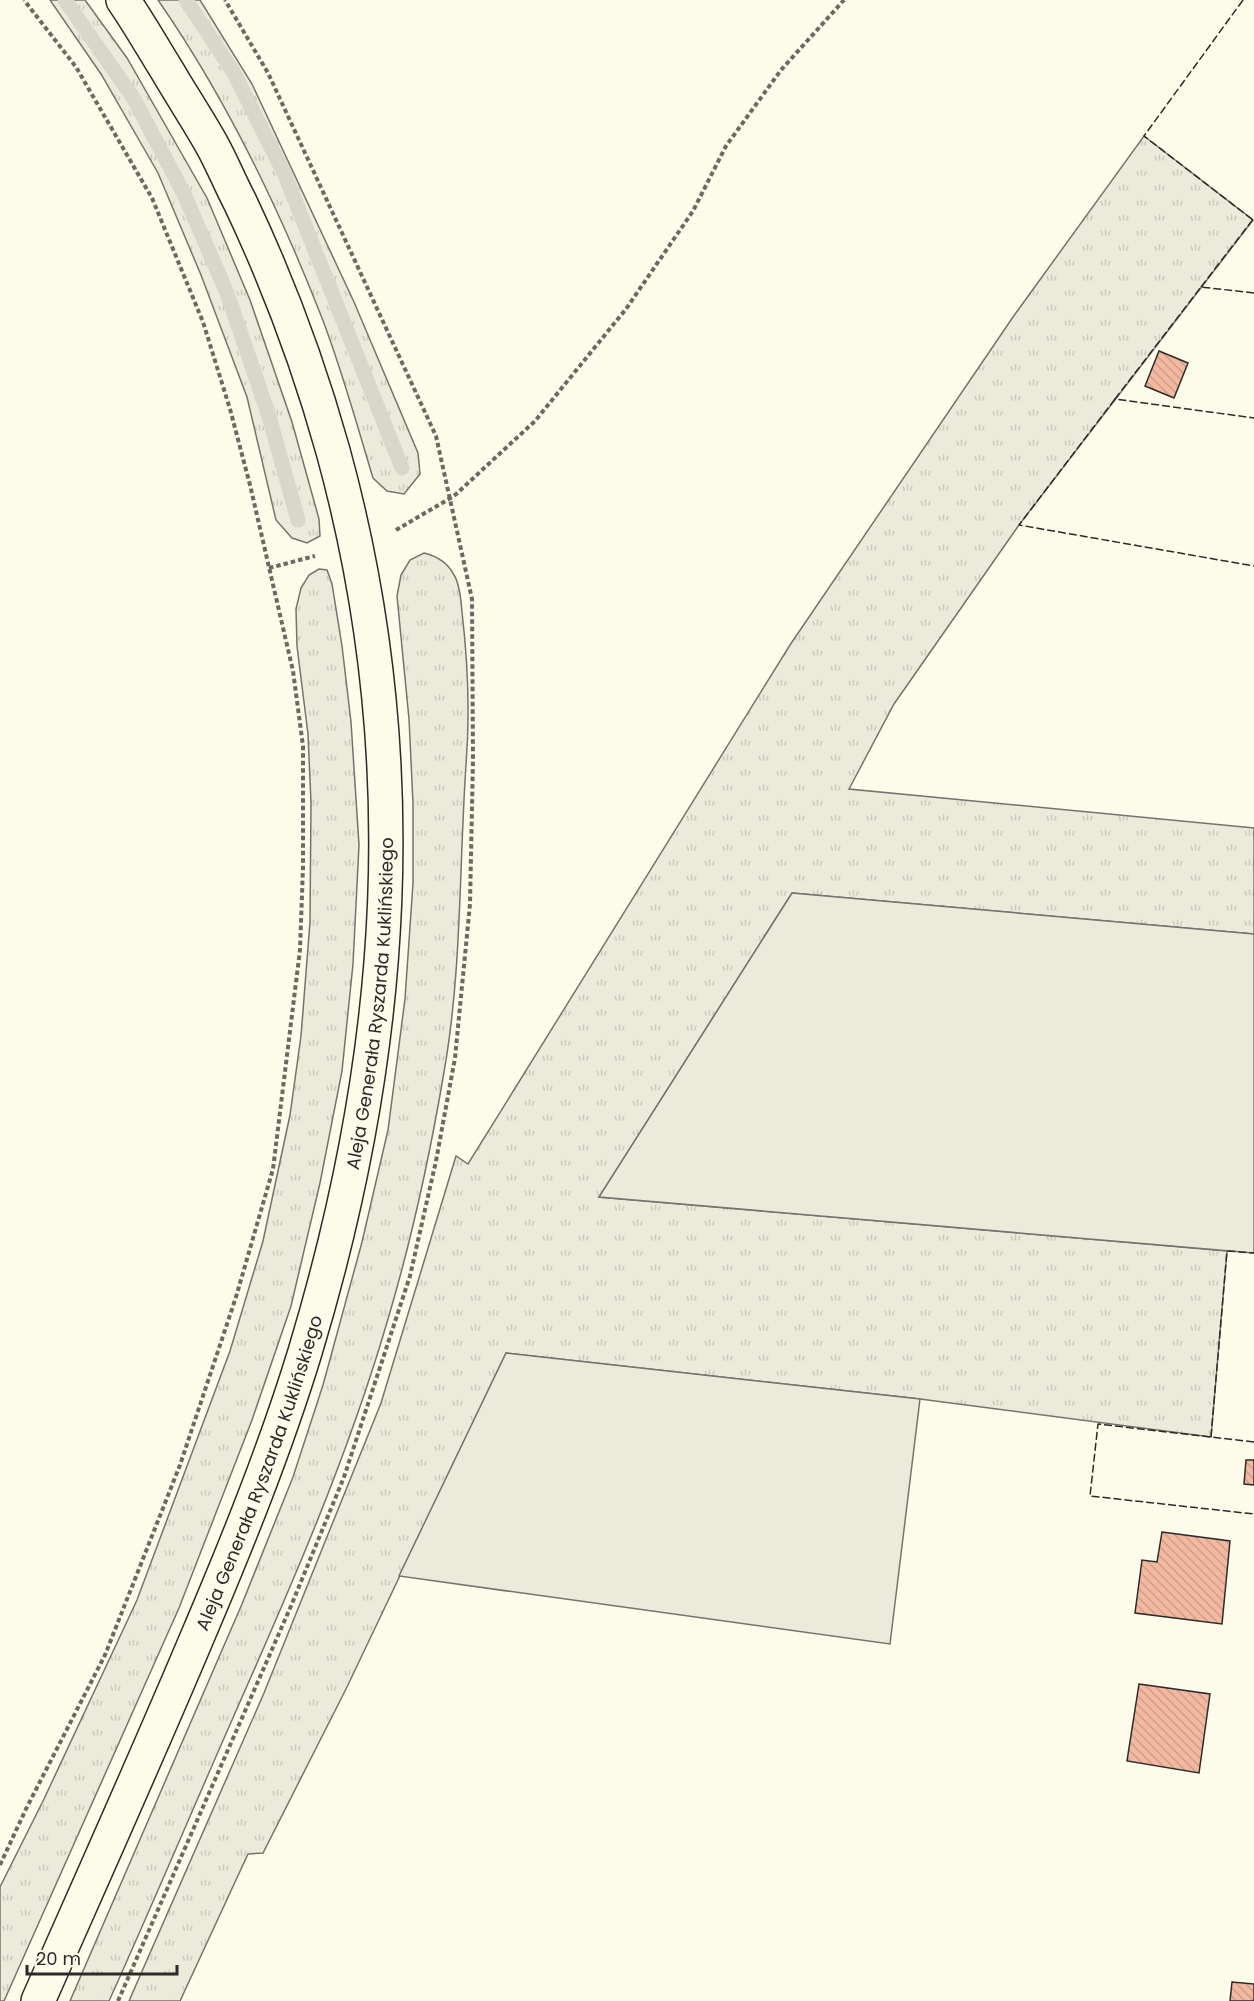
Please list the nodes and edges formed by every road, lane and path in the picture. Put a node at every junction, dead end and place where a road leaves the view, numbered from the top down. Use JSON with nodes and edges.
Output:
{"nodes":[{"id":1,"x":24,"y":0,"type":"edge"},
{"id":2,"x":123,"y":0,"type":"edge"},
{"id":3,"x":844,"y":0,"type":"edge"},
{"id":4,"x":356,"y":545,"type":"junction"},
{"id":5,"x":269,"y":568,"type":"junction"},
{"id":6,"x":0,"y":1865,"type":"edge"},
{"id":7,"x":38,"y":2001,"type":"edge"}],
"edges":[{"from":1,"to":5,"type":"path"},
{"from":2,"to":4,"type":"street","name":"Aleja Generała Ryszarda Kuklińskiego"},
{"from":3,"to":4,"type":"path"},
{"from":4,"to":5,"type":"path"},
{"from":4,"to":7,"type":"street","name":"Aleja Generała Ryszarda Kuklińskiego"},
{"from":5,"to":6,"type":"path"}]}
